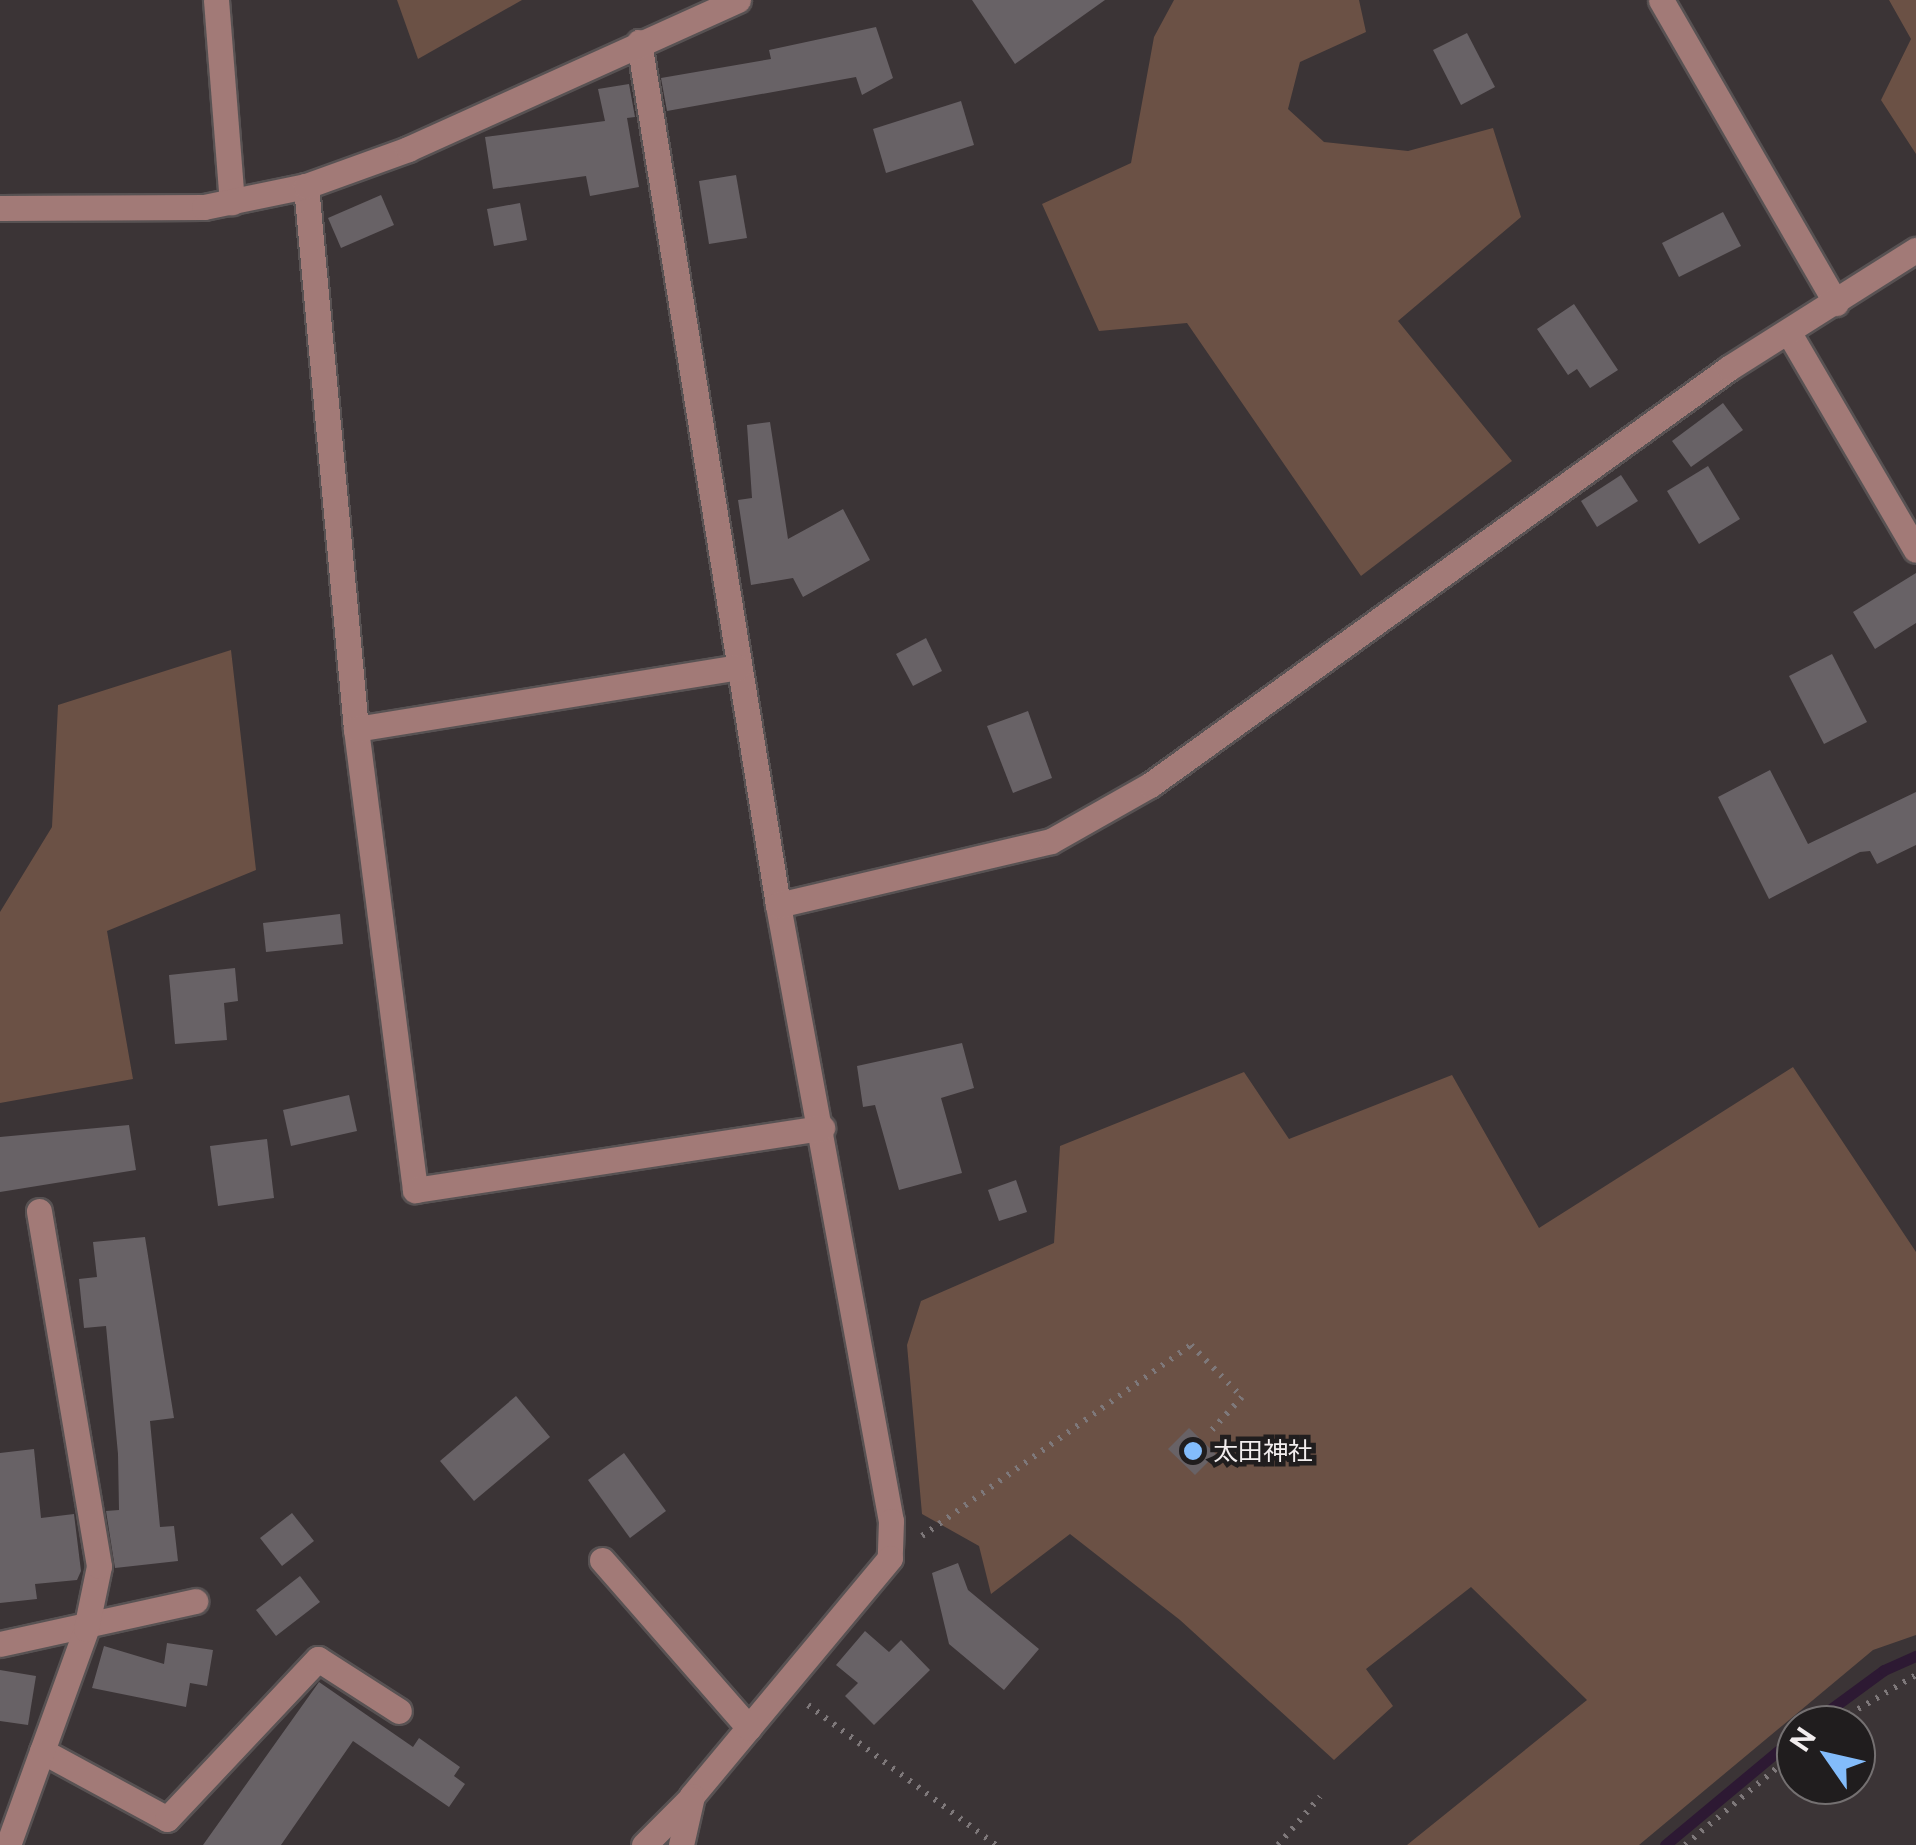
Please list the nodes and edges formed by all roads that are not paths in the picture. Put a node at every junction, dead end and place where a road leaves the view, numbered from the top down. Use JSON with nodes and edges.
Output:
{"nodes":[{"id":1,"x":216,"y":0,"type":"edge"},
{"id":2,"x":738,"y":0,"type":"edge"},
{"id":3,"x":1662,"y":0,"type":"edge"},
{"id":4,"x":640,"y":42,"type":"junction"},
{"id":5,"x":306,"y":186,"type":"junction"},
{"id":6,"x":232,"y":202,"type":"junction"},
{"id":7,"x":0,"y":208,"type":"edge"},
{"id":8,"x":1916,"y":250,"type":"edge"},
{"id":9,"x":1836,"y":303,"type":"junction"},
{"id":10,"x":1789,"y":333,"type":"junction"},
{"id":11,"x":1916,"y":550,"type":"edge"},
{"id":12,"x":738,"y":667,"type":"junction"},
{"id":13,"x":356,"y":729,"type":"junction"},
{"id":14,"x":778,"y":905,"type":"junction"},
{"id":15,"x":822,"y":1128,"type":"junction"},
{"id":16,"x":39,"y":1212,"type":"dead end"},
{"id":17,"x":602,"y":1560,"type":"dead end"},
{"id":18,"x":195,"y":1601,"type":"dead end"},
{"id":19,"x":86,"y":1628,"type":"junction"},
{"id":20,"x":0,"y":1644,"type":"edge"},
{"id":21,"x":399,"y":1712,"type":"dead end"},
{"id":22,"x":749,"y":1728,"type":"junction"},
{"id":23,"x":42,"y":1752,"type":"junction"},
{"id":24,"x":692,"y":1796,"type":"junction"},
{"id":25,"x":8,"y":1845,"type":"edge"},
{"id":26,"x":644,"y":1845,"type":"edge"},
{"id":27,"x":681,"y":1845,"type":"edge"}],
"edges":[{"from":1,"to":6,"type":"street"},
{"from":2,"to":4,"type":"street"},
{"from":3,"to":9,"type":"street"},
{"from":4,"to":5,"type":"street"},
{"from":4,"to":12,"type":"street"},
{"from":5,"to":6,"type":"street"},
{"from":5,"to":13,"type":"street"},
{"from":6,"to":7,"type":"street"},
{"from":8,"to":9,"type":"street"},
{"from":9,"to":10,"type":"street"},
{"from":10,"to":11,"type":"street"},
{"from":10,"to":14,"type":"street"},
{"from":12,"to":13,"type":"street"},
{"from":12,"to":14,"type":"street"},
{"from":13,"to":15,"type":"street"},
{"from":14,"to":15,"type":"street"},
{"from":15,"to":22,"type":"street"},
{"from":16,"to":19,"type":"street"},
{"from":17,"to":22,"type":"street"},
{"from":18,"to":19,"type":"street"},
{"from":19,"to":20,"type":"street"},
{"from":19,"to":23,"type":"street"},
{"from":21,"to":23,"type":"street"},
{"from":22,"to":24,"type":"street"},
{"from":23,"to":25,"type":"street"},
{"from":24,"to":26,"type":"street"},
{"from":24,"to":27,"type":"street"}]}
